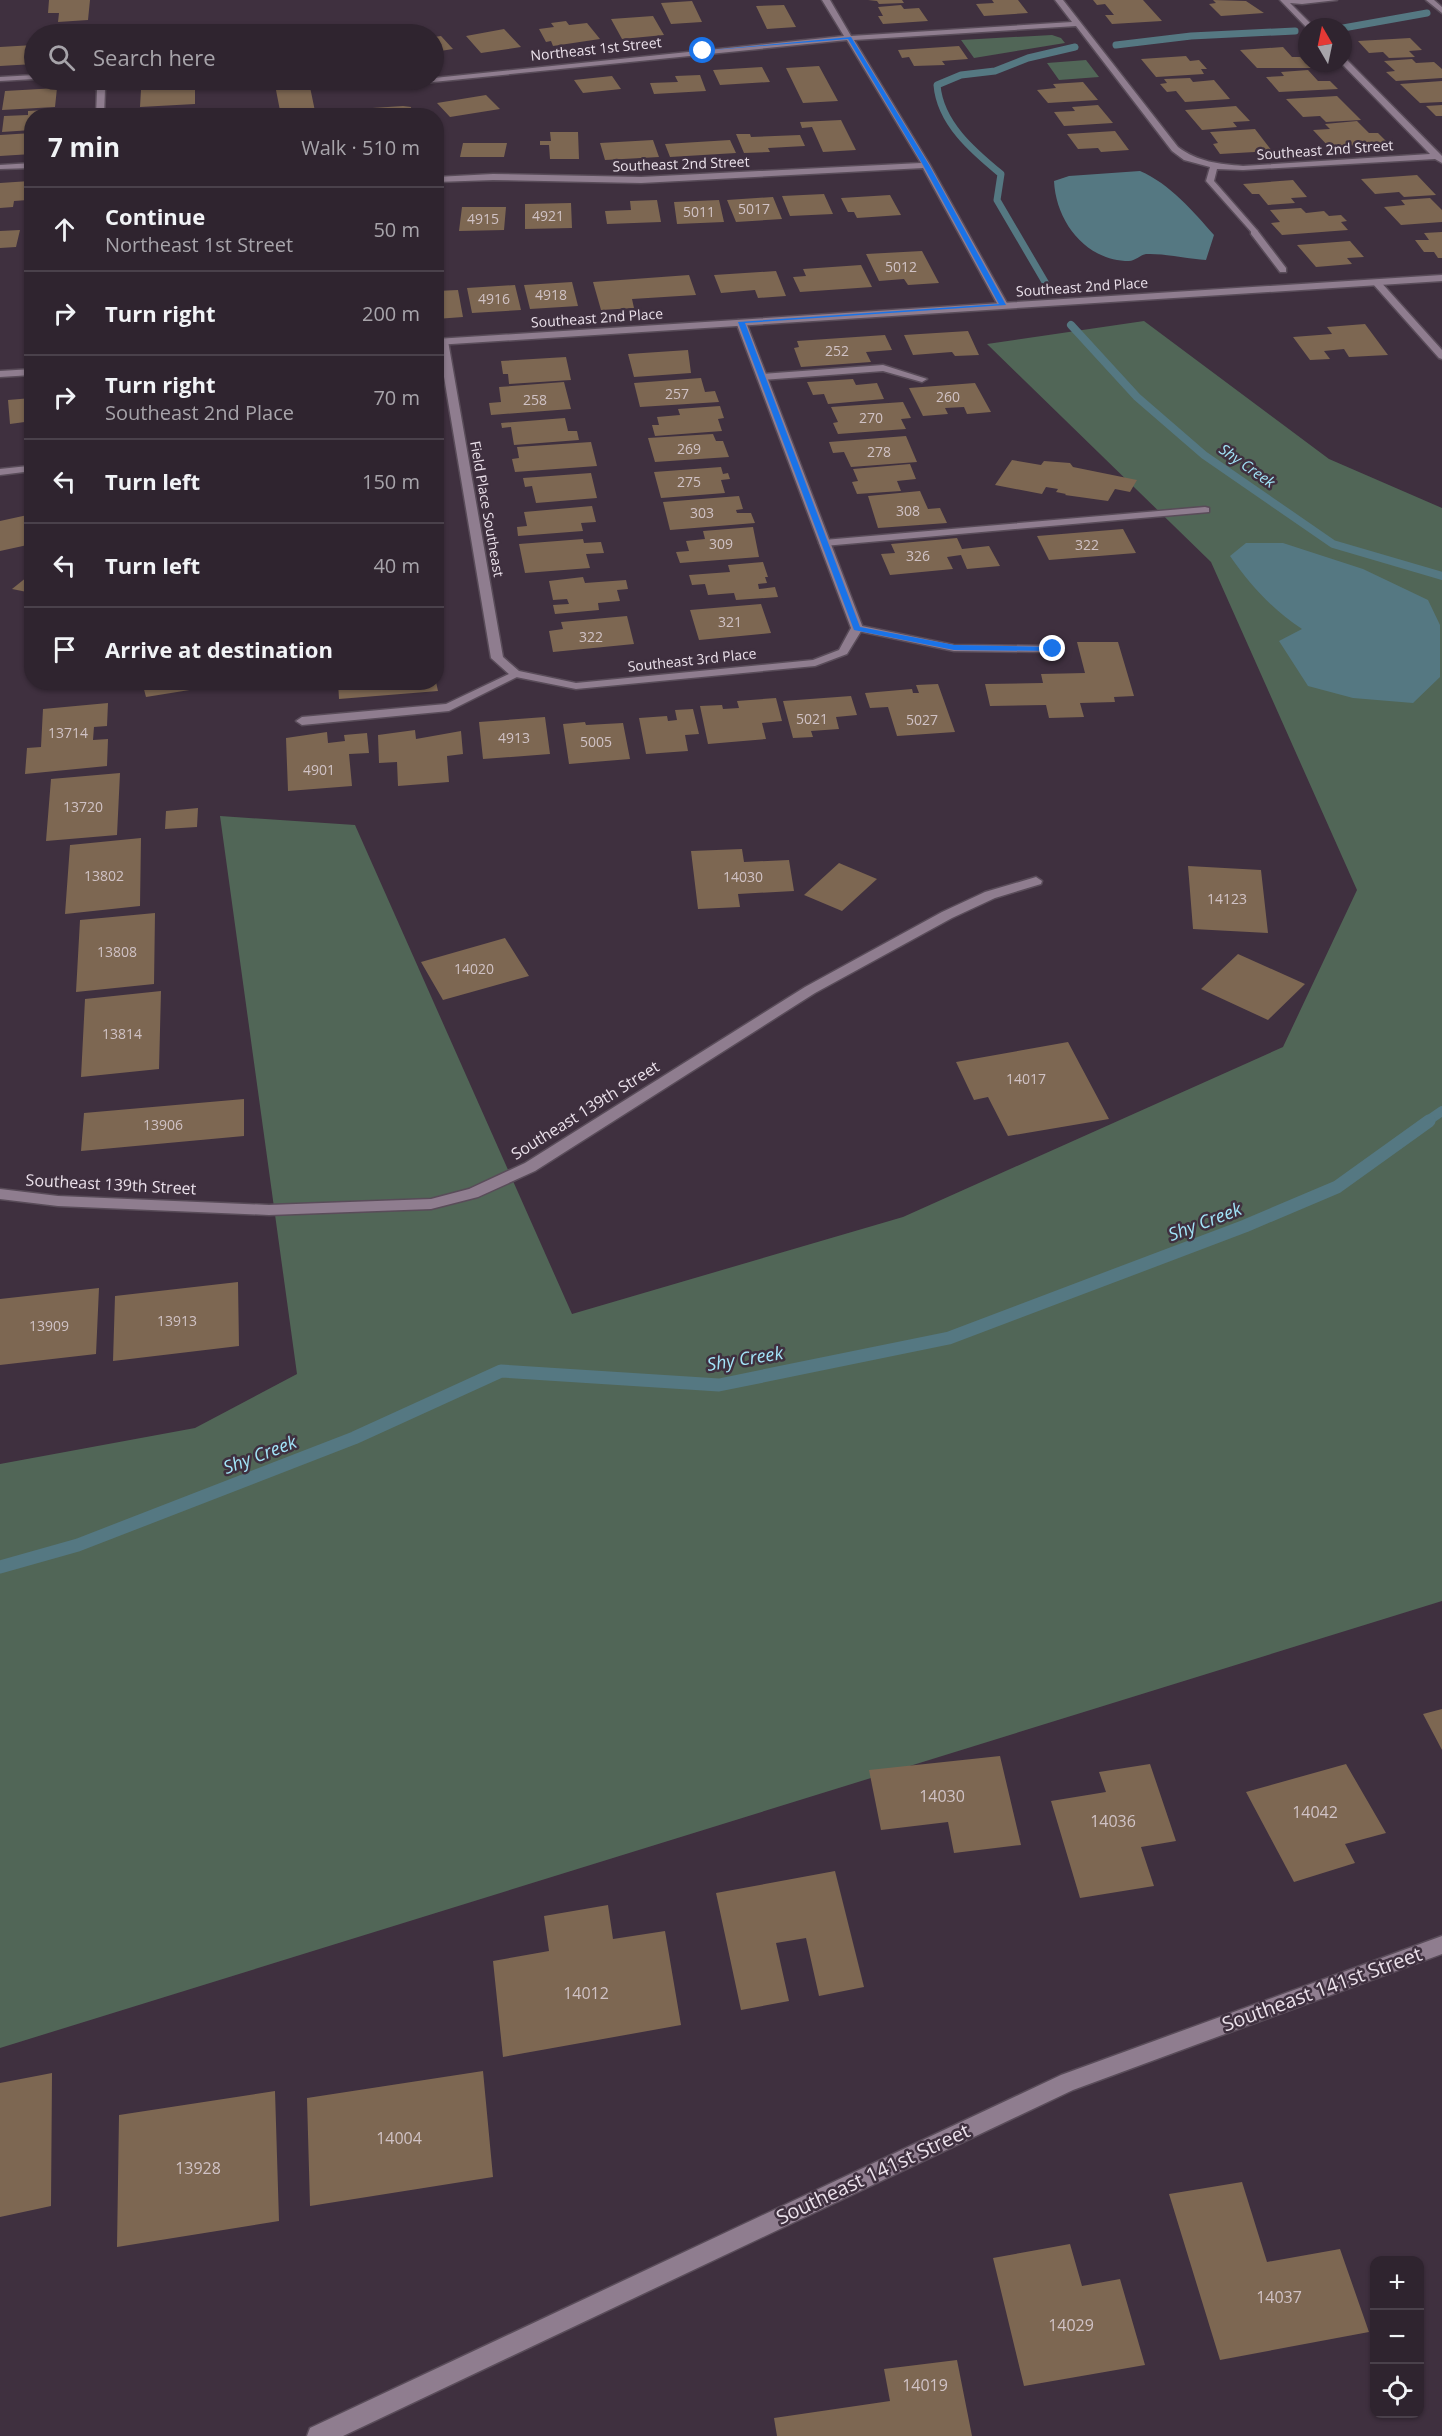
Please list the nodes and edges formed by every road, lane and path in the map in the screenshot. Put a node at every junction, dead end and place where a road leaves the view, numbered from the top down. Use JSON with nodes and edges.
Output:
{"nodes":[{"id":1,"x":826,"y":0,"type":"edge"},
{"id":2,"x":1059,"y":0,"type":"edge"},
{"id":3,"x":1286,"y":0,"type":"edge"},
{"id":4,"x":1333,"y":0,"type":"edge"},
{"id":5,"x":1430,"y":0,"type":"edge"},
{"id":6,"x":1442,"y":10,"type":"edge"},
{"id":7,"x":1302,"y":18,"type":"edge"},
{"id":8,"x":1079,"y":24,"type":"junction"},
{"id":9,"x":849,"y":38,"type":"junction"},
{"id":10,"x":1352,"y":70,"type":"edge"},
{"id":11,"x":24,"y":78,"type":"edge"},
{"id":12,"x":0,"y":79,"type":"edge"},
{"id":13,"x":444,"y":79,"type":"edge"},
{"id":14,"x":101,"y":90,"type":"edge"},
{"id":15,"x":100,"y":108,"type":"edge"},
{"id":16,"x":1439,"y":159,"type":"edge"},
{"id":17,"x":926,"y":165,"type":"junction"},
{"id":18,"x":24,"y":166,"type":"edge"},
{"id":19,"x":1214,"y":166,"type":"junction"},
{"id":20,"x":0,"y":167,"type":"edge"},
{"id":21,"x":444,"y":180,"type":"edge"},
{"id":22,"x":1283,"y":270,"type":"dead end"},
{"id":23,"x":1442,"y":278,"type":"edge"},
{"id":24,"x":1376,"y":282,"type":"junction"},
{"id":25,"x":1003,"y":305,"type":"junction"},
{"id":26,"x":741,"y":322,"type":"junction"},
{"id":27,"x":444,"y":341,"type":"edge"},
{"id":28,"x":1442,"y":356,"type":"edge"},
{"id":29,"x":444,"y":363,"type":"edge"},
{"id":30,"x":24,"y":372,"type":"edge"},
{"id":31,"x":0,"y":374,"type":"edge"},
{"id":32,"x":762,"y":377,"type":"junction"},
{"id":33,"x":922,"y":379,"type":"dead end"},
{"id":34,"x":24,"y":469,"type":"edge"},
{"id":35,"x":0,"y":472,"type":"edge"},
{"id":36,"x":1205,"y":510,"type":"dead end"},
{"id":37,"x":824,"y":543,"type":"junction"},
{"id":38,"x":857,"y":628,"type":"junction"},
{"id":39,"x":1053,"y":649,"type":"dead end"},
{"id":40,"x":515,"y":674,"type":"junction"},
{"id":41,"x":302,"y":721,"type":"dead end"},
{"id":42,"x":1036,"y":881,"type":"dead end"},
{"id":43,"x":0,"y":1194,"type":"edge"},
{"id":44,"x":1442,"y":1945,"type":"edge"},
{"id":45,"x":318,"y":2436,"type":"edge"}],
"edges":[{"from":1,"to":9,"type":"street"},
{"from":2,"to":8,"type":"street","name":"Southeast 2nd Street"},
{"from":3,"to":4,"type":"street"},
{"from":3,"to":7,"type":"street"},
{"from":5,"to":6,"type":"street"},
{"from":8,"to":9,"type":"street","name":"Northeast 1st Street"},
{"from":8,"to":19,"type":"street","name":"Southeast 2nd Street"},
{"from":9,"to":13,"type":"street","name":"Northeast 1st Street"},
{"from":9,"to":17,"type":"street"},
{"from":10,"to":16,"type":"street"},
{"from":11,"to":12,"type":"street"},
{"from":14,"to":15,"type":"street"},
{"from":16,"to":19,"type":"street","name":"Southeast 2nd Street"},
{"from":17,"to":21,"type":"street","name":"Southeast 2nd Street"},
{"from":17,"to":25,"type":"street"},
{"from":18,"to":20,"type":"street"},
{"from":19,"to":22,"type":"street"},
{"from":23,"to":24,"type":"street","name":"Southeast 2nd Place"},
{"from":24,"to":25,"type":"street","name":"Southeast 2nd Place"},
{"from":24,"to":28,"type":"street"},
{"from":25,"to":26,"type":"street","name":"Southeast 2nd Place"},
{"from":26,"to":27,"type":"street","name":"Southeast 2nd Place"},
{"from":26,"to":32,"type":"street"},
{"from":29,"to":40,"type":"street","name":"Field Place Southeast"},
{"from":30,"to":31,"type":"street"},
{"from":32,"to":33,"type":"street"},
{"from":32,"to":37,"type":"street"},
{"from":34,"to":35,"type":"street"},
{"from":36,"to":37,"type":"street"},
{"from":37,"to":38,"type":"street"},
{"from":38,"to":39,"type":"street"},
{"from":38,"to":40,"type":"street","name":"Southeast 3rd Place"},
{"from":40,"to":41,"type":"street"},
{"from":42,"to":43,"type":"street","name":"Southeast 139th Street"},
{"from":44,"to":45,"type":"street","name":"Southeast 141st Street"}]}
